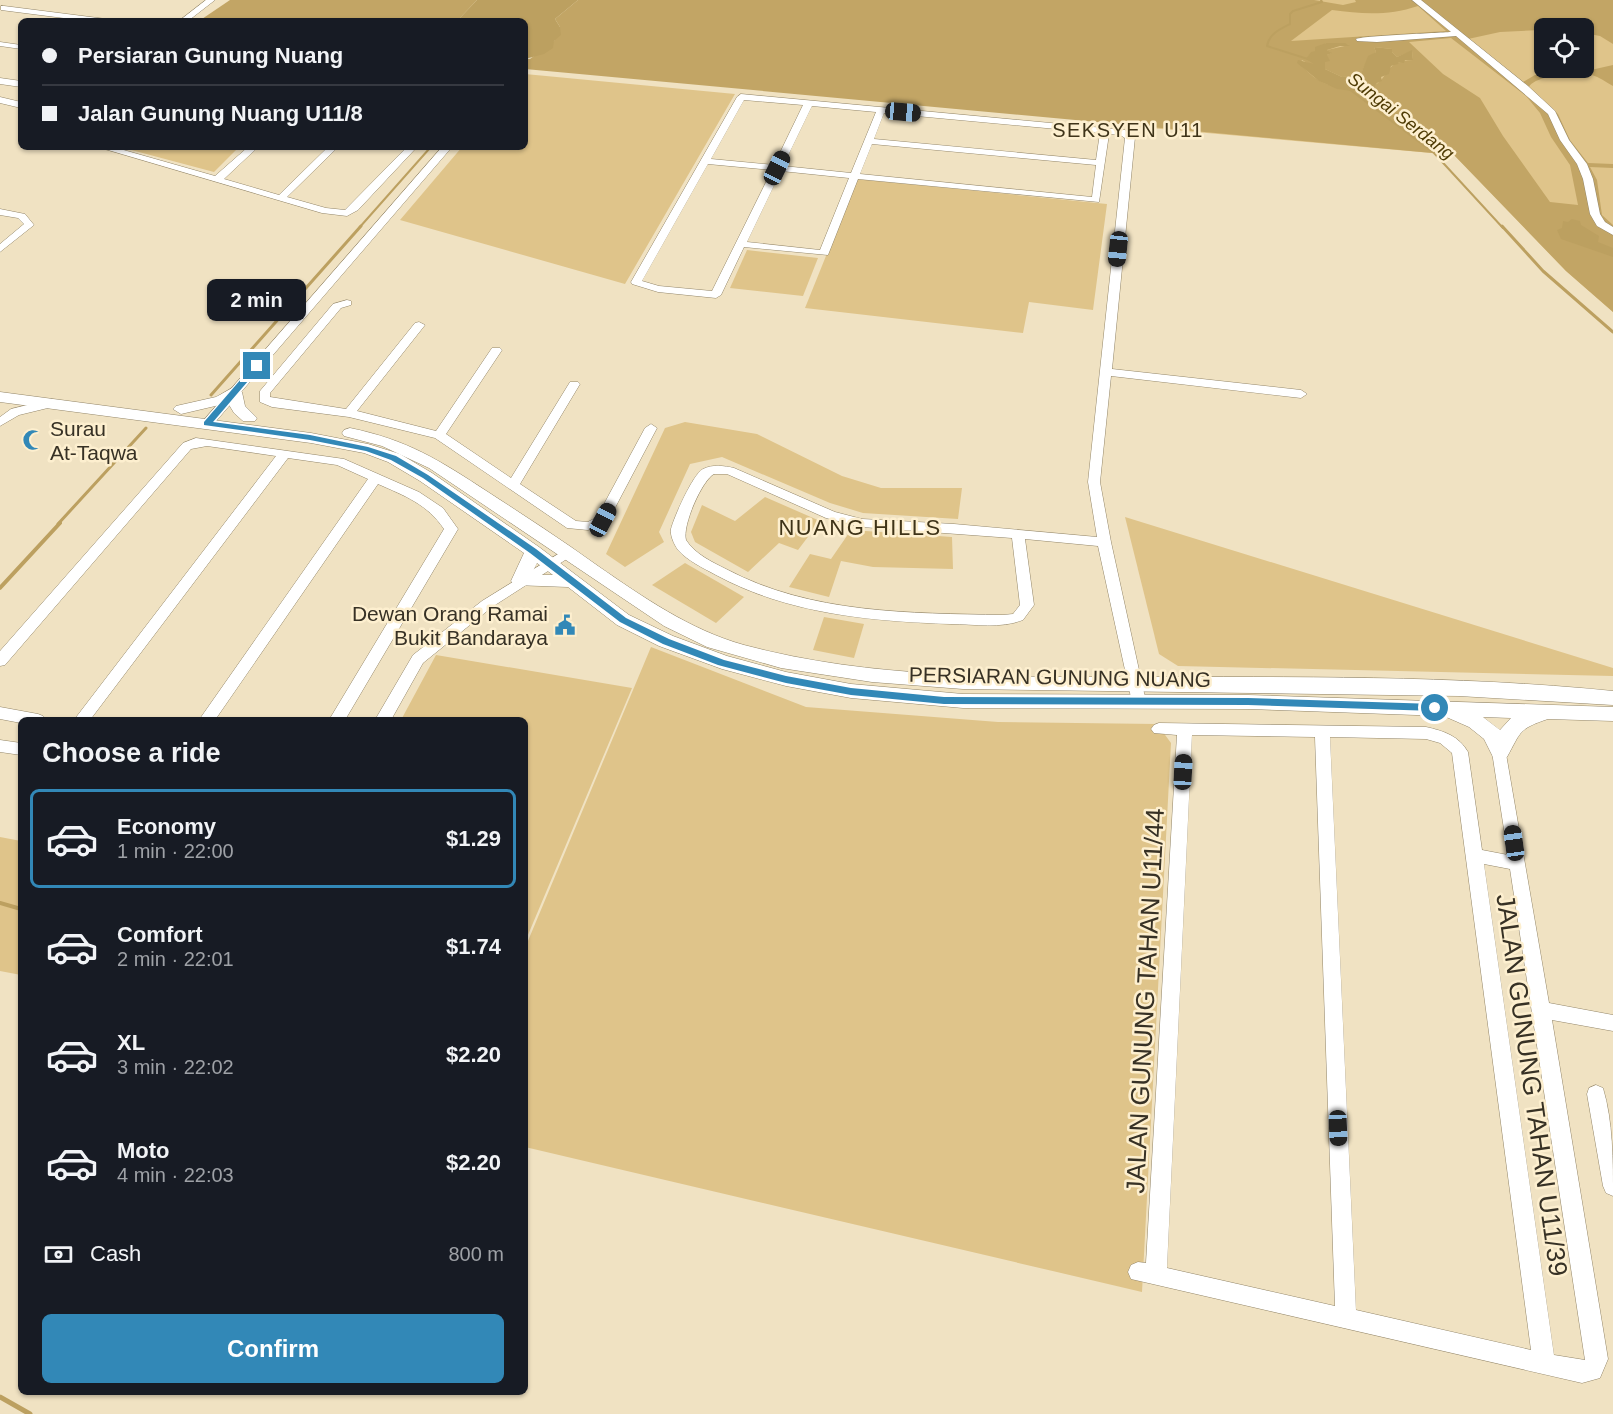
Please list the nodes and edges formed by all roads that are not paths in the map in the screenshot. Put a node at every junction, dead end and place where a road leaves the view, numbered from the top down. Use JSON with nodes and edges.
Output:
{"nodes":[{"id":1,"x":192,"y":0,"type":"edge"},
{"id":2,"x":1416,"y":0,"type":"edge"},
{"id":3,"x":210,"y":1,"type":"edge"},
{"id":4,"x":4,"y":8,"type":"dead end"},
{"id":5,"x":82,"y":18,"type":"edge"},
{"id":6,"x":187,"y":18,"type":"edge"},
{"id":7,"x":1457,"y":34,"type":"junction"},
{"id":8,"x":1360,"y":39,"type":"dead end"},
{"id":9,"x":0,"y":44,"type":"edge"},
{"id":10,"x":18,"y":47,"type":"edge"},
{"id":11,"x":0,"y":81,"type":"edge"},
{"id":12,"x":18,"y":84,"type":"edge"},
{"id":13,"x":0,"y":100,"type":"edge"},
{"id":14,"x":809,"y":103,"type":"junction"},
{"id":15,"x":18,"y":104,"type":"edge"},
{"id":16,"x":881,"y":110,"type":"junction"},
{"id":17,"x":1105,"y":130,"type":"junction"},
{"id":18,"x":868,"y":141,"type":"junction"},
{"id":19,"x":113,"y":150,"type":"edge"},
{"id":20,"x":250,"y":150,"type":"edge"},
{"id":21,"x":330,"y":150,"type":"edge"},
{"id":22,"x":409,"y":150,"type":"edge"},
{"id":23,"x":444,"y":150,"type":"edge"},
{"id":24,"x":705,"y":161,"type":"junction"},
{"id":25,"x":1101,"y":163,"type":"junction"},
{"id":26,"x":777,"y":168,"type":"junction"},
{"id":27,"x":854,"y":176,"type":"junction"},
{"id":28,"x":217,"y":180,"type":"junction"},
{"id":29,"x":282,"y":197,"type":"junction"},
{"id":30,"x":0,"y":212,"type":"edge"},
{"id":31,"x":1613,"y":232,"type":"edge"},
{"id":32,"x":741,"y":244,"type":"junction"},
{"id":33,"x":0,"y":249,"type":"edge"},
{"id":34,"x":347,"y":303,"type":"dead end"},
{"id":35,"x":419,"y":325,"type":"dead end"},
{"id":36,"x":496,"y":350,"type":"dead end"},
{"id":37,"x":268,"y":353,"type":"junction"},
{"id":38,"x":295,"y":356,"type":"junction"},
{"id":39,"x":1106,"y":372,"type":"junction"},
{"id":40,"x":574,"y":384,"type":"dead end"},
{"id":41,"x":0,"y":385,"type":"edge"},
{"id":42,"x":234,"y":392,"type":"junction"},
{"id":43,"x":1301,"y":394,"type":"dead end"},
{"id":44,"x":0,"y":397,"type":"edge"},
{"id":45,"x":0,"y":404,"type":"edge"},
{"id":46,"x":52,"y":404,"type":"junction"},
{"id":47,"x":181,"y":409,"type":"junction"},
{"id":48,"x":349,"y":413,"type":"junction"},
{"id":49,"x":249,"y":418,"type":"junction"},
{"id":50,"x":211,"y":419,"type":"junction"},
{"id":51,"x":0,"y":420,"type":"edge"},
{"id":52,"x":651,"y":428,"type":"dead end"},
{"id":53,"x":439,"y":435,"type":"junction"},
{"id":54,"x":285,"y":453,"type":"junction"},
{"id":55,"x":375,"y":478,"type":"junction"},
{"id":56,"x":513,"y":485,"type":"junction"},
{"id":57,"x":1018,"y":533,"type":"junction"},
{"id":58,"x":1104,"y":542,"type":"junction"},
{"id":59,"x":533,"y":551,"type":"junction"},
{"id":60,"x":568,"y":552,"type":"junction"},
{"id":61,"x":550,"y":563,"type":"junction"},
{"id":62,"x":520,"y":581,"type":"junction"},
{"id":63,"x":572,"y":581,"type":"junction"},
{"id":64,"x":0,"y":661,"type":"edge"},
{"id":65,"x":1137,"y":693,"type":"junction"},
{"id":66,"x":1613,"y":698,"type":"edge"},
{"id":67,"x":1435,"y":708,"type":"junction"},
{"id":68,"x":1552,"y":711,"type":"junction"},
{"id":69,"x":0,"y":713,"type":"edge"},
{"id":70,"x":1613,"y":714,"type":"edge"},
{"id":71,"x":22,"y":717,"type":"edge"},
{"id":72,"x":84,"y":717,"type":"edge"},
{"id":73,"x":209,"y":717,"type":"edge"},
{"id":74,"x":339,"y":717,"type":"edge"},
{"id":75,"x":385,"y":717,"type":"edge"},
{"id":76,"x":1159,"y":729,"type":"dead end"},
{"id":77,"x":1185,"y":730,"type":"junction"},
{"id":78,"x":1322,"y":732,"type":"junction"},
{"id":79,"x":0,"y":746,"type":"edge"},
{"id":80,"x":18,"y":749,"type":"edge"},
{"id":81,"x":1500,"y":752,"type":"junction"},
{"id":82,"x":1474,"y":855,"type":"junction"},
{"id":83,"x":1517,"y":863,"type":"junction"},
{"id":84,"x":1540,"y":1010,"type":"junction"},
{"id":85,"x":1613,"y":1023,"type":"edge"},
{"id":86,"x":1596,"y":1094,"type":"dead end"},
{"id":87,"x":1613,"y":1186,"type":"edge"},
{"id":88,"x":1346,"y":1319,"type":"junction"},
{"id":89,"x":1544,"y":1364,"type":"junction"}],
"edges":[{"from":1,"to":3,"type":"street"},
{"from":2,"to":7,"type":"street"},
{"from":3,"to":6,"type":"street"},
{"from":4,"to":5,"type":"street"},
{"from":7,"to":8,"type":"street"},
{"from":7,"to":31,"type":"street"},
{"from":9,"to":10,"type":"street"},
{"from":11,"to":12,"type":"street"},
{"from":13,"to":15,"type":"street"},
{"from":14,"to":16,"type":"street"},
{"from":14,"to":24,"type":"street"},
{"from":14,"to":26,"type":"street"},
{"from":16,"to":17,"type":"street"},
{"from":16,"to":18,"type":"street"},
{"from":17,"to":25,"type":"street"},
{"from":17,"to":39,"type":"street"},
{"from":18,"to":25,"type":"street"},
{"from":18,"to":27,"type":"street"},
{"from":19,"to":28,"type":"street"},
{"from":20,"to":28,"type":"street"},
{"from":21,"to":29,"type":"street"},
{"from":22,"to":29,"type":"street"},
{"from":23,"to":37,"type":"street"},
{"from":24,"to":26,"type":"street"},
{"from":24,"to":32,"type":"street"},
{"from":25,"to":27,"type":"street"},
{"from":26,"to":27,"type":"street"},
{"from":26,"to":32,"type":"street"},
{"from":27,"to":32,"type":"street"},
{"from":28,"to":29,"type":"street"},
{"from":30,"to":33,"type":"street"},
{"from":34,"to":38,"type":"street"},
{"from":35,"to":48,"type":"street"},
{"from":36,"to":53,"type":"street"},
{"from":37,"to":38,"type":"street"},
{"from":37,"to":42,"type":"street"},
{"from":38,"to":48,"type":"street"},
{"from":39,"to":43,"type":"street"},
{"from":39,"to":58,"type":"street"},
{"from":40,"to":56,"type":"street"},
{"from":41,"to":47,"type":"street","name":"PERSIARAN GUNUNG NUANG"},
{"from":42,"to":47,"type":"street"},
{"from":42,"to":49,"type":"street"},
{"from":42,"to":50,"type":"street"},
{"from":44,"to":46,"type":"street","name":"PERSIARAN GUNUNG NUANG"},
{"from":45,"to":51,"type":"street"},
{"from":46,"to":50,"type":"street","name":"PERSIARAN GUNUNG NUANG"},
{"from":46,"to":51,"type":"street"},
{"from":47,"to":50,"type":"street","name":"PERSIARAN GUNUNG NUANG"},
{"from":48,"to":53,"type":"street"},
{"from":49,"to":50,"type":"street","name":"PERSIARAN GUNUNG NUANG"},
{"from":49,"to":60,"type":"street","name":"PERSIARAN GUNUNG NUANG"},
{"from":50,"to":59,"type":"street","name":"PERSIARAN GUNUNG NUANG"},
{"from":52,"to":56,"type":"street"},
{"from":53,"to":56,"type":"street"},
{"from":54,"to":55,"type":"street"},
{"from":54,"to":64,"type":"street"},
{"from":54,"to":72,"type":"street"},
{"from":55,"to":73,"type":"street"},
{"from":55,"to":74,"type":"street"},
{"from":57,"to":57,"type":"street"},
{"from":57,"to":58,"type":"street"},
{"from":58,"to":65,"type":"street"},
{"from":59,"to":61,"type":"street","name":"PERSIARAN GUNUNG NUANG"},
{"from":59,"to":62,"type":"street"},
{"from":60,"to":61,"type":"street"},
{"from":60,"to":65,"type":"street","name":"PERSIARAN GUNUNG NUANG"},
{"from":61,"to":62,"type":"street"},
{"from":61,"to":63,"type":"street","name":"PERSIARAN GUNUNG NUANG"},
{"from":62,"to":63,"type":"street"},
{"from":62,"to":75,"type":"street"},
{"from":63,"to":65,"type":"street","name":"PERSIARAN GUNUNG NUANG"},
{"from":65,"to":66,"type":"street","name":"PERSIARAN GUNUNG NUANG"},
{"from":65,"to":67,"type":"street","name":"PERSIARAN GUNUNG NUANG"},
{"from":67,"to":68,"type":"street","name":"PERSIARAN GUNUNG NUANG"},
{"from":67,"to":81,"type":"street"},
{"from":68,"to":70,"type":"street","name":"PERSIARAN GUNUNG NUANG"},
{"from":68,"to":81,"type":"street"},
{"from":69,"to":71,"type":"street"},
{"from":76,"to":77,"type":"street"},
{"from":77,"to":78,"type":"street"},
{"from":77,"to":88,"type":"street","name":"JALAN GUNUNG TAHAN U11/44"},
{"from":78,"to":82,"type":"street","name":"JALAN GUNUNG TAHAN U11/39"},
{"from":78,"to":88,"type":"street"},
{"from":79,"to":80,"type":"street"},
{"from":81,"to":83,"type":"street"},
{"from":82,"to":83,"type":"street"},
{"from":82,"to":89,"type":"street","name":"JALAN GUNUNG TAHAN U11/39"},
{"from":83,"to":84,"type":"street"},
{"from":84,"to":85,"type":"street"},
{"from":84,"to":89,"type":"street"},
{"from":86,"to":87,"type":"street"},
{"from":88,"to":89,"type":"street"}]}
